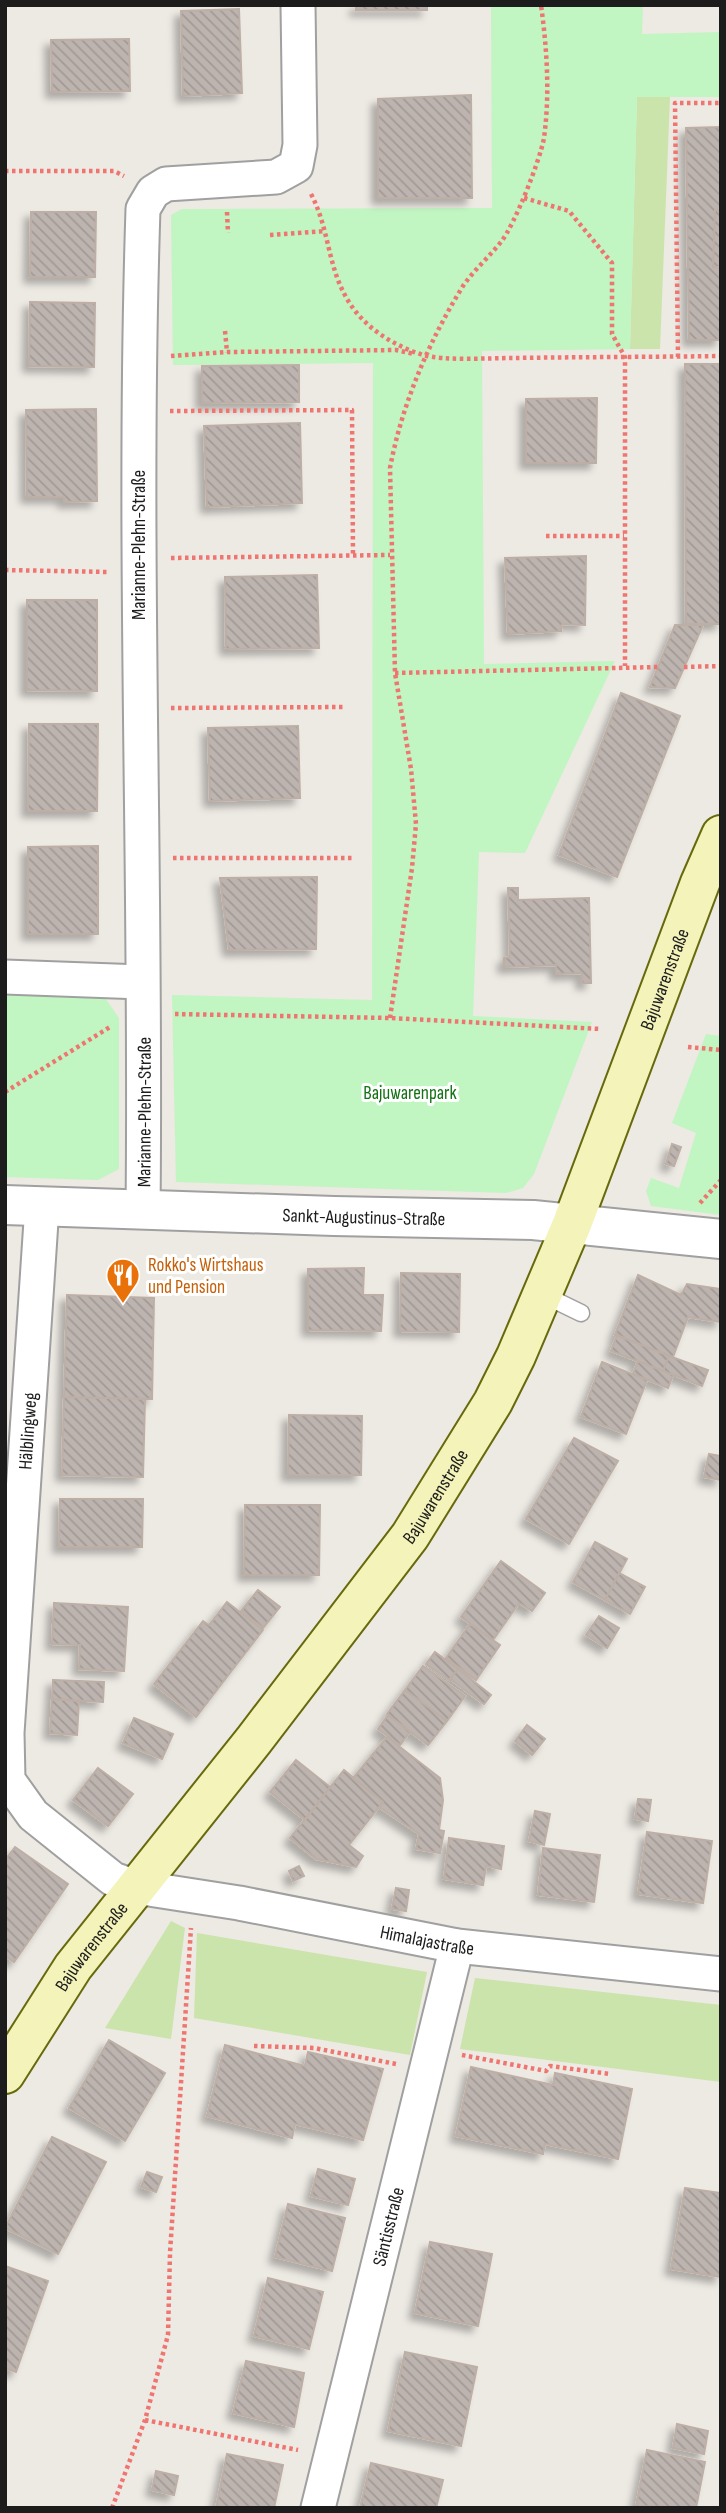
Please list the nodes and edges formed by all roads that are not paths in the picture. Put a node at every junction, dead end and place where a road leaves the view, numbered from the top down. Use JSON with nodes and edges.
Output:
{"nodes":[{"id":1,"x":298,"y":5,"type":"edge"},
{"id":2,"x":721,"y":835,"type":"edge"},
{"id":3,"x":5,"y":977,"type":"edge"},
{"id":4,"x":142,"y":997,"type":"junction"},
{"id":5,"x":23,"y":1205,"type":"edge"},
{"id":6,"x":144,"y":1209,"type":"junction"},
{"id":7,"x":572,"y":1224,"type":"junction"},
{"id":8,"x":721,"y":1239,"type":"edge"},
{"id":9,"x":542,"y":1294,"type":"junction"},
{"id":10,"x":581,"y":1313,"type":"dead end"},
{"id":11,"x":136,"y":1887,"type":"junction"},
{"id":12,"x":457,"y":1946,"type":"junction"},
{"id":13,"x":721,"y":1974,"type":"edge"},
{"id":14,"x":5,"y":2074,"type":"edge"},
{"id":15,"x":318,"y":2508,"type":"edge"}],
"edges":[{"from":1,"to":4,"type":"street","name":"Marianne-Plehn-Straße"},
{"from":2,"to":7,"type":"main road","name":"Bajuwarenstraße"},
{"from":3,"to":4,"type":"street"},
{"from":4,"to":6,"type":"street","name":"Marianne-Plehn-Straße"},
{"from":5,"to":6,"type":"street","name":"Sankt-Augustinus-Straße"},
{"from":5,"to":11,"type":"street","name":"Hälblingweg"},
{"from":6,"to":7,"type":"street","name":"Sankt-Augustinus-Straße"},
{"from":7,"to":8,"type":"street","name":"Sankt-Augustinus-Straße"},
{"from":7,"to":9,"type":"main road","name":"Bajuwarenstraße"},
{"from":9,"to":10,"type":"lane"},
{"from":9,"to":11,"type":"main road","name":"Bajuwarenstraße"},
{"from":11,"to":12,"type":"street","name":"Himalajastraße"},
{"from":11,"to":14,"type":"main road","name":"Bajuwarenstraße"},
{"from":12,"to":13,"type":"street","name":"Himalajastraße"},
{"from":12,"to":15,"type":"street","name":"Säntisstraße"}]}
